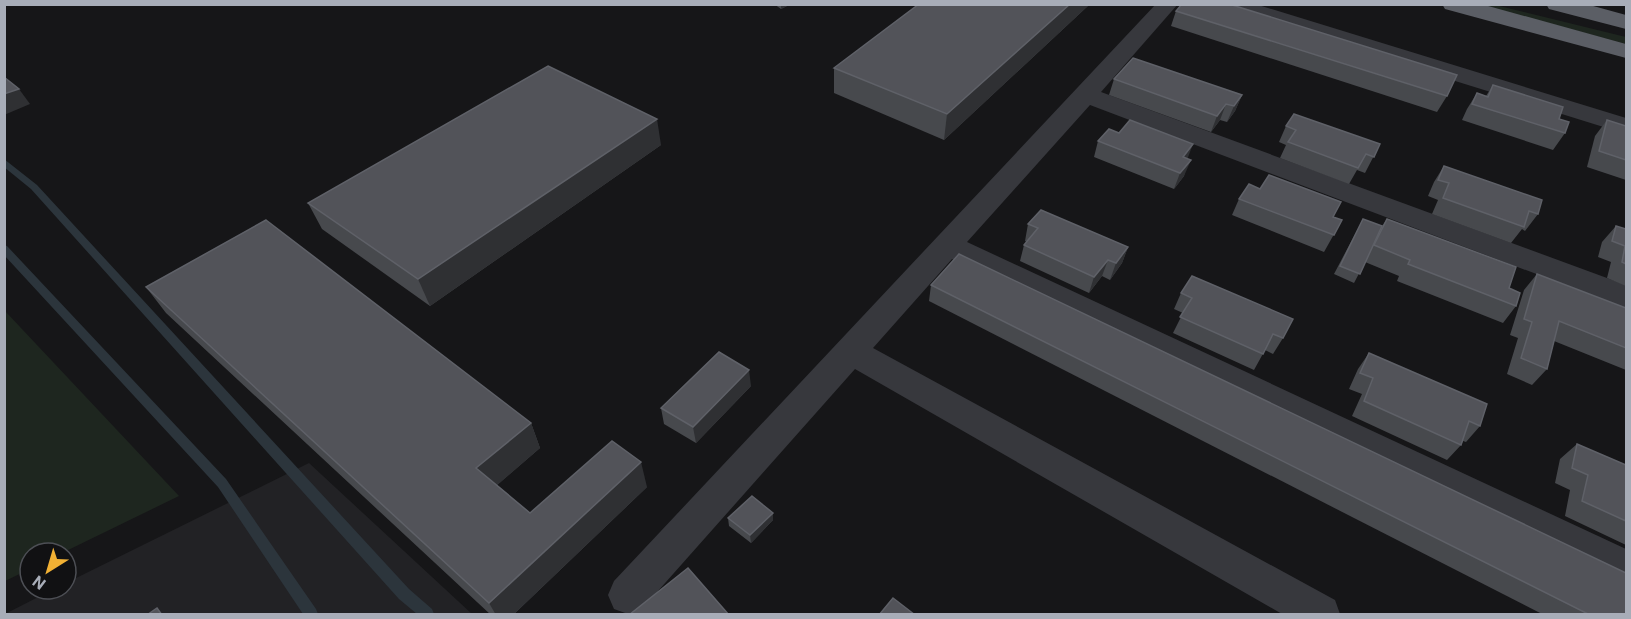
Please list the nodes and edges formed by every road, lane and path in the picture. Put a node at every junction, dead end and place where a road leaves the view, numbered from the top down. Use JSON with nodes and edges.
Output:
{"nodes":[{"id":1,"x":1168,"y":4,"type":"edge"},
{"id":2,"x":1231,"y":4,"type":"edge"},
{"id":3,"x":1453,"y":4,"type":"edge"},
{"id":4,"x":1557,"y":4,"type":"edge"},
{"id":5,"x":1626,"y":22,"type":"edge"},
{"id":6,"x":1626,"y":51,"type":"edge"},
{"id":7,"x":1086,"y":94,"type":"junction"},
{"id":8,"x":1626,"y":126,"type":"edge"},
{"id":9,"x":948,"y":245,"type":"junction"},
{"id":10,"x":1626,"y":297,"type":"edge"},
{"id":11,"x":851,"y":351,"type":"junction"},
{"id":12,"x":1626,"y":568,"type":"edge"},
{"id":13,"x":628,"y":595,"type":"dead end"},
{"id":14,"x":1320,"y":615,"type":"edge"}],
"edges":[{"from":1,"to":7,"type":"street"},
{"from":2,"to":8,"type":"street"},
{"from":3,"to":6,"type":"highway"},
{"from":4,"to":5,"type":"highway"},
{"from":7,"to":9,"type":"street"},
{"from":7,"to":10,"type":"street"},
{"from":9,"to":11,"type":"street"},
{"from":9,"to":12,"type":"street"},
{"from":11,"to":13,"type":"street"},
{"from":11,"to":14,"type":"street"}]}
